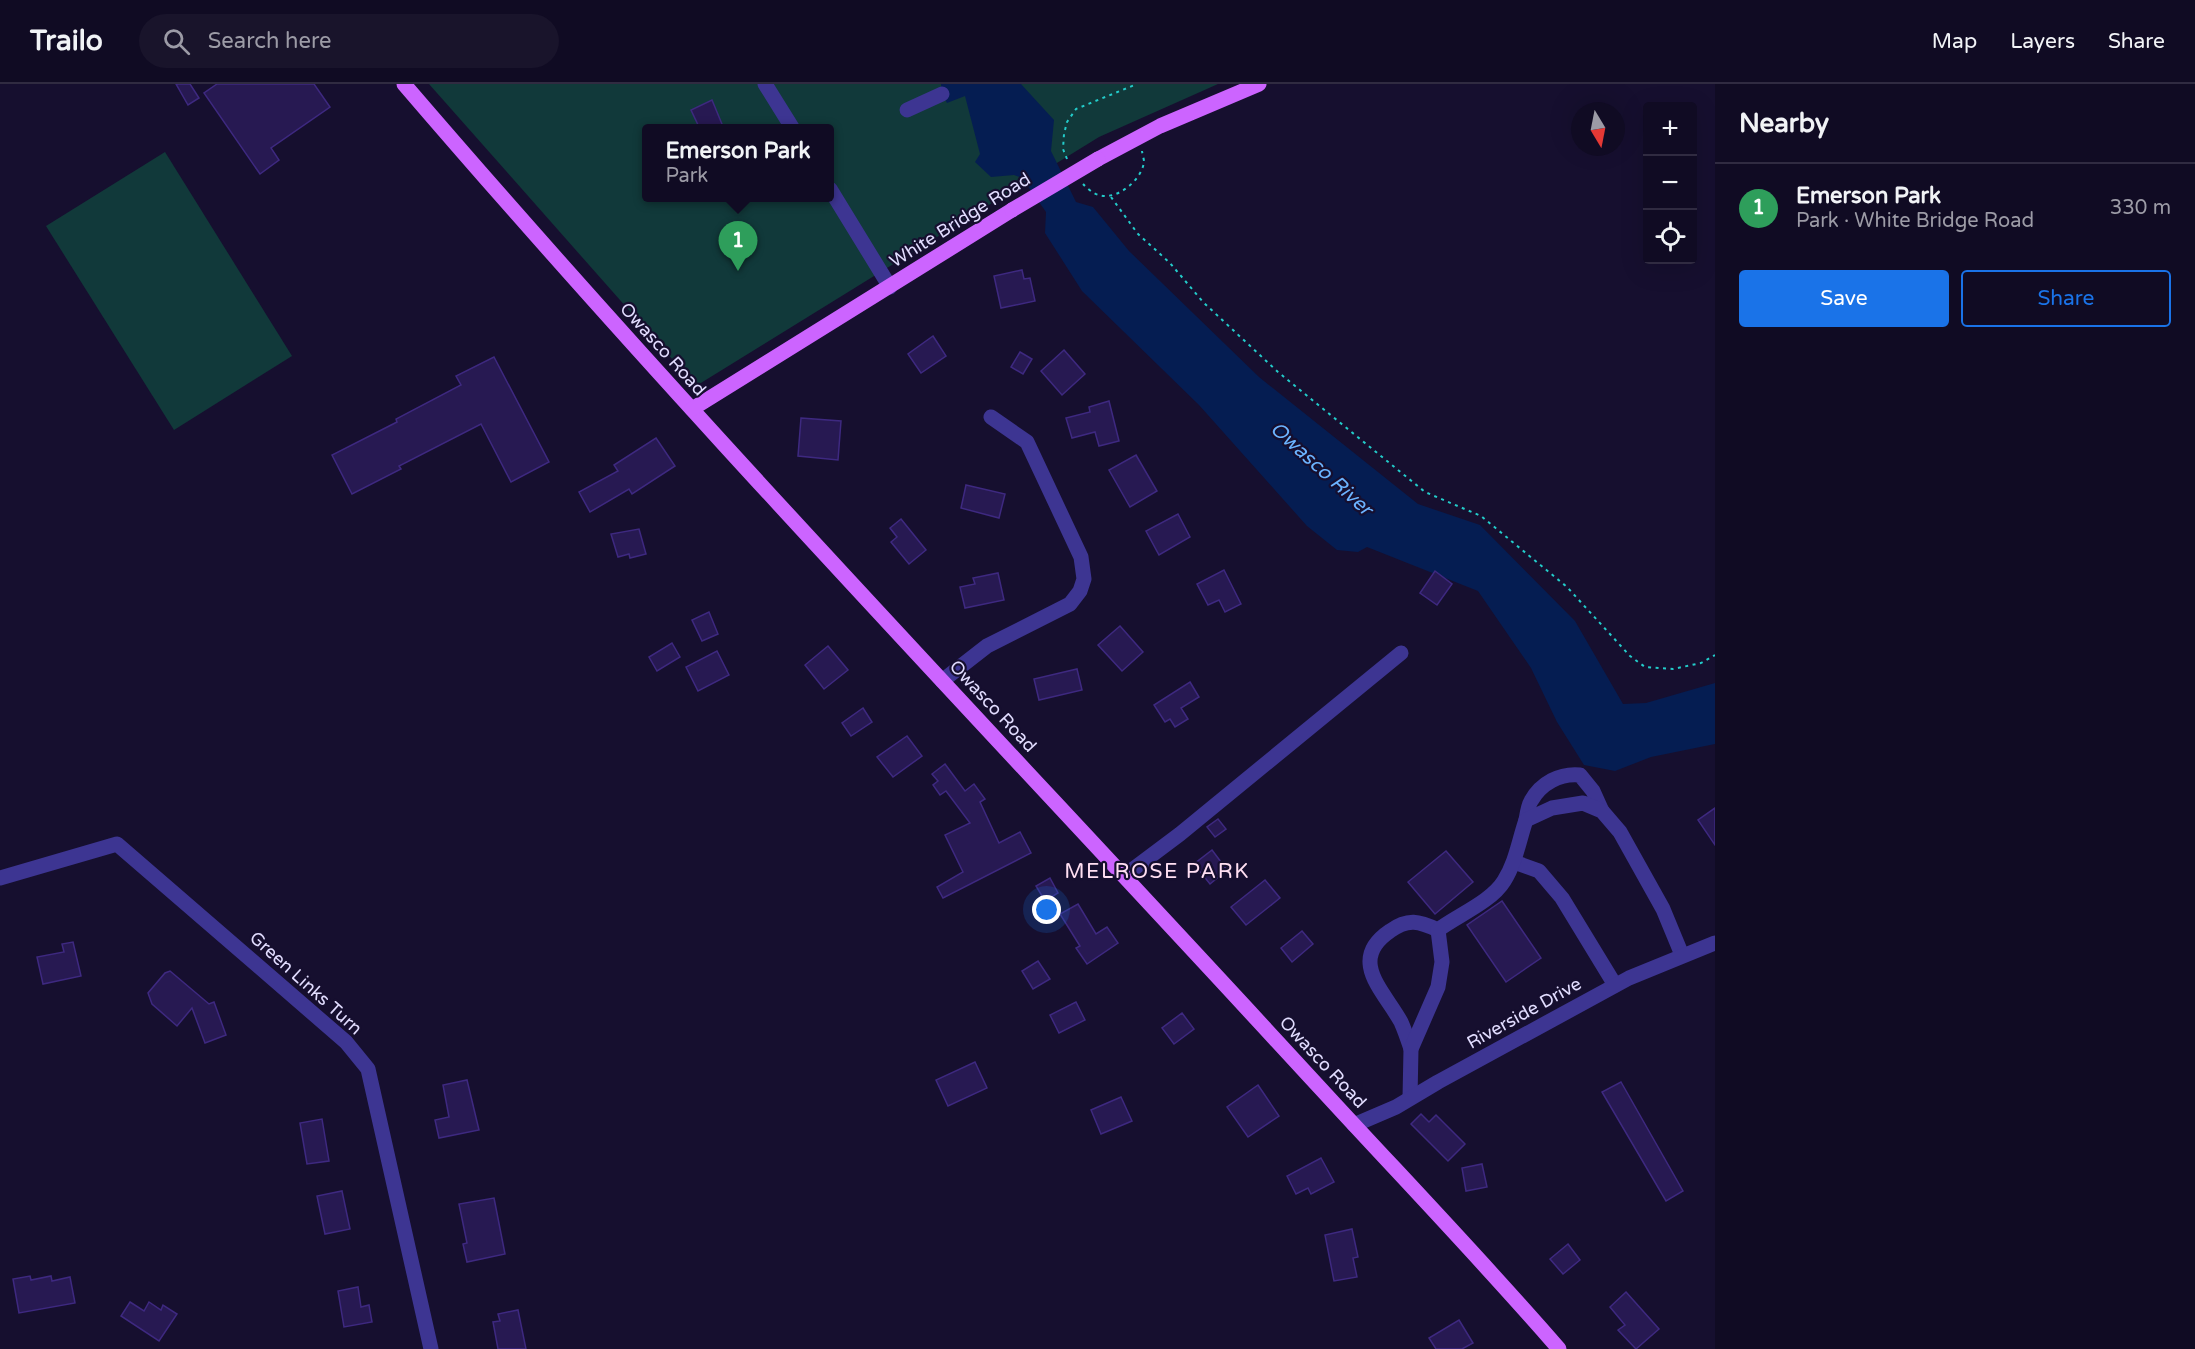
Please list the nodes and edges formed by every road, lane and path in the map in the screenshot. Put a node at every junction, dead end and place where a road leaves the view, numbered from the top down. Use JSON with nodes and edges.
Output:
{"nodes":[{"id":1,"x":404,"y":84,"type":"edge"},
{"id":2,"x":765,"y":84,"type":"edge"},
{"id":3,"x":1259,"y":84,"type":"edge"},
{"id":4,"x":942,"y":94,"type":"dead end"},
{"id":5,"x":907,"y":110,"type":"dead end"},
{"id":6,"x":790,"y":124,"type":"edge"},
{"id":7,"x":834,"y":196,"type":"edge"},
{"id":8,"x":1111,"y":197,"type":"dead end"},
{"id":9,"x":890,"y":287,"type":"junction"},
{"id":10,"x":692,"y":409,"type":"junction"},
{"id":11,"x":991,"y":417,"type":"dead end"},
{"id":12,"x":1401,"y":653,"type":"dead end"},
{"id":13,"x":1715,"y":655,"type":"edge"},
{"id":14,"x":942,"y":681,"type":"junction"},
{"id":15,"x":1581,"y":761,"type":"dead end"},
{"id":16,"x":1568,"y":774,"type":"junction"},
{"id":17,"x":1602,"y":811,"type":"junction"},
{"id":18,"x":1526,"y":820,"type":"junction"},
{"id":19,"x":1514,"y":862,"type":"junction"},
{"id":20,"x":1124,"y":876,"type":"junction"},
{"id":21,"x":0,"y":878,"type":"edge"},
{"id":22,"x":1438,"y":930,"type":"junction"},
{"id":23,"x":1715,"y":943,"type":"edge"},
{"id":24,"x":1682,"y":955,"type":"junction"},
{"id":25,"x":1615,"y":986,"type":"junction"},
{"id":26,"x":1411,"y":1049,"type":"junction"},
{"id":27,"x":1410,"y":1098,"type":"junction"},
{"id":28,"x":1354,"y":1125,"type":"junction"},
{"id":29,"x":431,"y":1349,"type":"edge"},
{"id":30,"x":1559,"y":1349,"type":"edge"}],
"edges":[{"from":1,"to":10,"type":"main road","name":"Owasco Road"},
{"from":2,"to":6,"type":"street"},
{"from":3,"to":9,"type":"main road","name":"White Bridge Road","bridge":true},
{"from":4,"to":5,"type":"street"},
{"from":7,"to":9,"type":"street"},
{"from":8,"to":13,"type":"path"},
{"from":9,"to":10,"type":"main road","name":"White Bridge Road"},
{"from":10,"to":14,"type":"main road","name":"Owasco Road"},
{"from":11,"to":14,"type":"street"},
{"from":12,"to":20,"type":"street"},
{"from":14,"to":20,"type":"main road","name":"Owasco Road"},
{"from":15,"to":16,"type":"street"},
{"from":16,"to":17,"type":"street"},
{"from":16,"to":18,"type":"street"},
{"from":17,"to":18,"type":"street"},
{"from":17,"to":24,"type":"street"},
{"from":18,"to":19,"type":"street"},
{"from":19,"to":22,"type":"street"},
{"from":19,"to":25,"type":"street"},
{"from":20,"to":28,"type":"main road","name":"Owasco Road"},
{"from":21,"to":29,"type":"street","name":"Green Links Turn"},
{"from":22,"to":26,"type":"street"},
{"from":22,"to":26,"type":"street"},
{"from":23,"to":24,"type":"street","name":"Riverside Drive"},
{"from":24,"to":25,"type":"street","name":"Riverside Drive"},
{"from":25,"to":27,"type":"street","name":"Riverside Drive"},
{"from":26,"to":27,"type":"street"},
{"from":27,"to":28,"type":"street","name":"Riverside Drive"},
{"from":28,"to":30,"type":"main road","name":"Owasco Road"}]}
